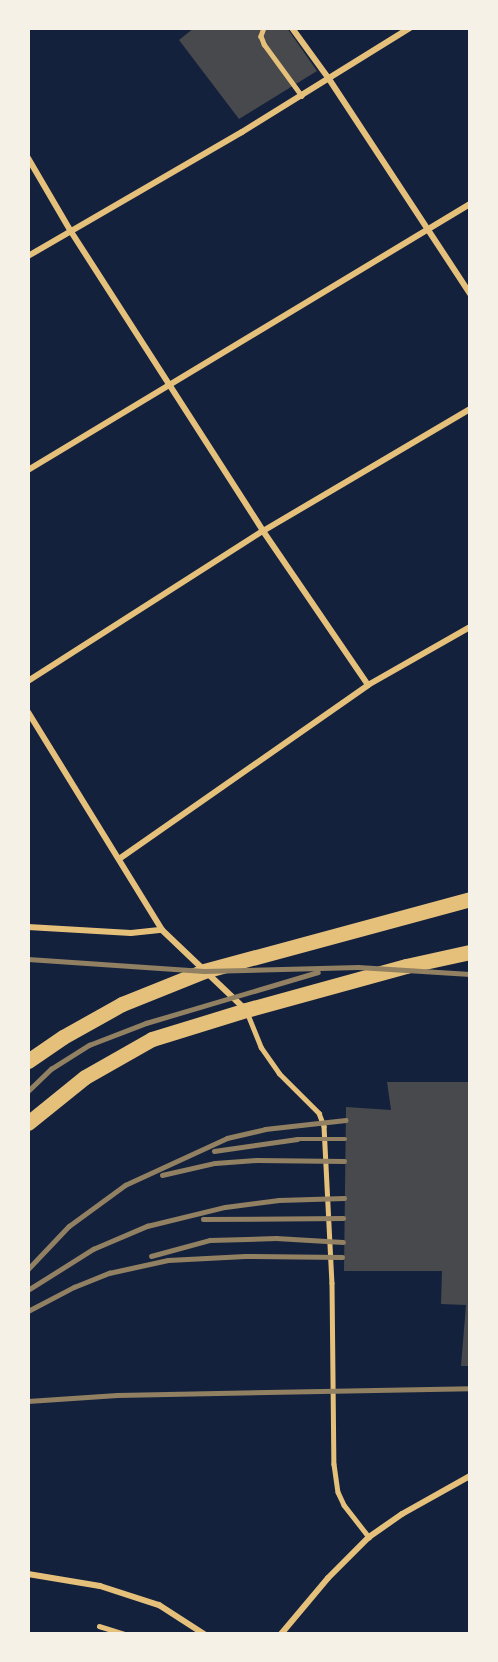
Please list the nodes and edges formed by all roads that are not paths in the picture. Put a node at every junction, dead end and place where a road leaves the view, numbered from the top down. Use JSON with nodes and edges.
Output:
{"nodes":[{"id":1,"x":264,"y":28,"type":"edge"},
{"id":2,"x":292,"y":28,"type":"edge"},
{"id":3,"x":410,"y":28,"type":"edge"},
{"id":4,"x":329,"y":79,"type":"junction"},
{"id":5,"x":302,"y":96,"type":"junction"},
{"id":6,"x":28,"y":158,"type":"edge"},
{"id":7,"x":470,"y":204,"type":"edge"},
{"id":8,"x":429,"y":229,"type":"junction"},
{"id":9,"x":70,"y":230,"type":"junction"},
{"id":10,"x":28,"y":256,"type":"edge"},
{"id":11,"x":470,"y":294,"type":"edge"},
{"id":12,"x":170,"y":384,"type":"junction"},
{"id":13,"x":470,"y":409,"type":"edge"},
{"id":14,"x":28,"y":470,"type":"edge"},
{"id":15,"x":262,"y":531,"type":"junction"},
{"id":16,"x":470,"y":627,"type":"edge"},
{"id":17,"x":28,"y":681,"type":"edge"},
{"id":18,"x":368,"y":685,"type":"junction"},
{"id":19,"x":28,"y":712,"type":"edge"},
{"id":20,"x":119,"y":859,"type":"junction"},
{"id":21,"x":470,"y":899,"type":"edge"},
{"id":22,"x":28,"y":927,"type":"edge"},
{"id":23,"x":162,"y":930,"type":"junction"},
{"id":24,"x":470,"y":952,"type":"edge"},
{"id":25,"x":204,"y":971,"type":"junction"},
{"id":26,"x":246,"y":1010,"type":"junction"},
{"id":27,"x":28,"y":1061,"type":"edge"},
{"id":28,"x":28,"y":1123,"type":"edge"},
{"id":29,"x":470,"y":1476,"type":"edge"},
{"id":30,"x":369,"y":1538,"type":"junction"},
{"id":31,"x":28,"y":1574,"type":"edge"},
{"id":32,"x":99,"y":1626,"type":"dead end"},
{"id":33,"x":125,"y":1634,"type":"edge"},
{"id":34,"x":204,"y":1634,"type":"edge"},
{"id":35,"x":281,"y":1634,"type":"edge"}],
"edges":[{"from":1,"to":5,"type":"lane"},
{"from":2,"to":4,"type":"street"},
{"from":3,"to":4,"type":"street"},
{"from":4,"to":5,"type":"street"},
{"from":4,"to":8,"type":"street"},
{"from":5,"to":9,"type":"street"},
{"from":6,"to":9,"type":"street"},
{"from":7,"to":8,"type":"street"},
{"from":8,"to":11,"type":"street"},
{"from":8,"to":12,"type":"street"},
{"from":9,"to":10,"type":"street"},
{"from":9,"to":12,"type":"street"},
{"from":12,"to":14,"type":"street"},
{"from":12,"to":15,"type":"street"},
{"from":13,"to":15,"type":"street"},
{"from":15,"to":17,"type":"street"},
{"from":15,"to":18,"type":"street"},
{"from":16,"to":18,"type":"street"},
{"from":18,"to":20,"type":"street"},
{"from":19,"to":20,"type":"street"},
{"from":20,"to":23,"type":"street"},
{"from":21,"to":25,"type":"main road"},
{"from":22,"to":23,"type":"street"},
{"from":23,"to":25,"type":"street"},
{"from":24,"to":26,"type":"main road"},
{"from":25,"to":26,"type":"street"},
{"from":25,"to":27,"type":"main road"},
{"from":26,"to":28,"type":"main road"},
{"from":26,"to":30,"type":"lane"},
{"from":29,"to":30,"type":"street"},
{"from":30,"to":35,"type":"street"},
{"from":31,"to":34,"type":"street"},
{"from":32,"to":33,"type":"lane"}]}
